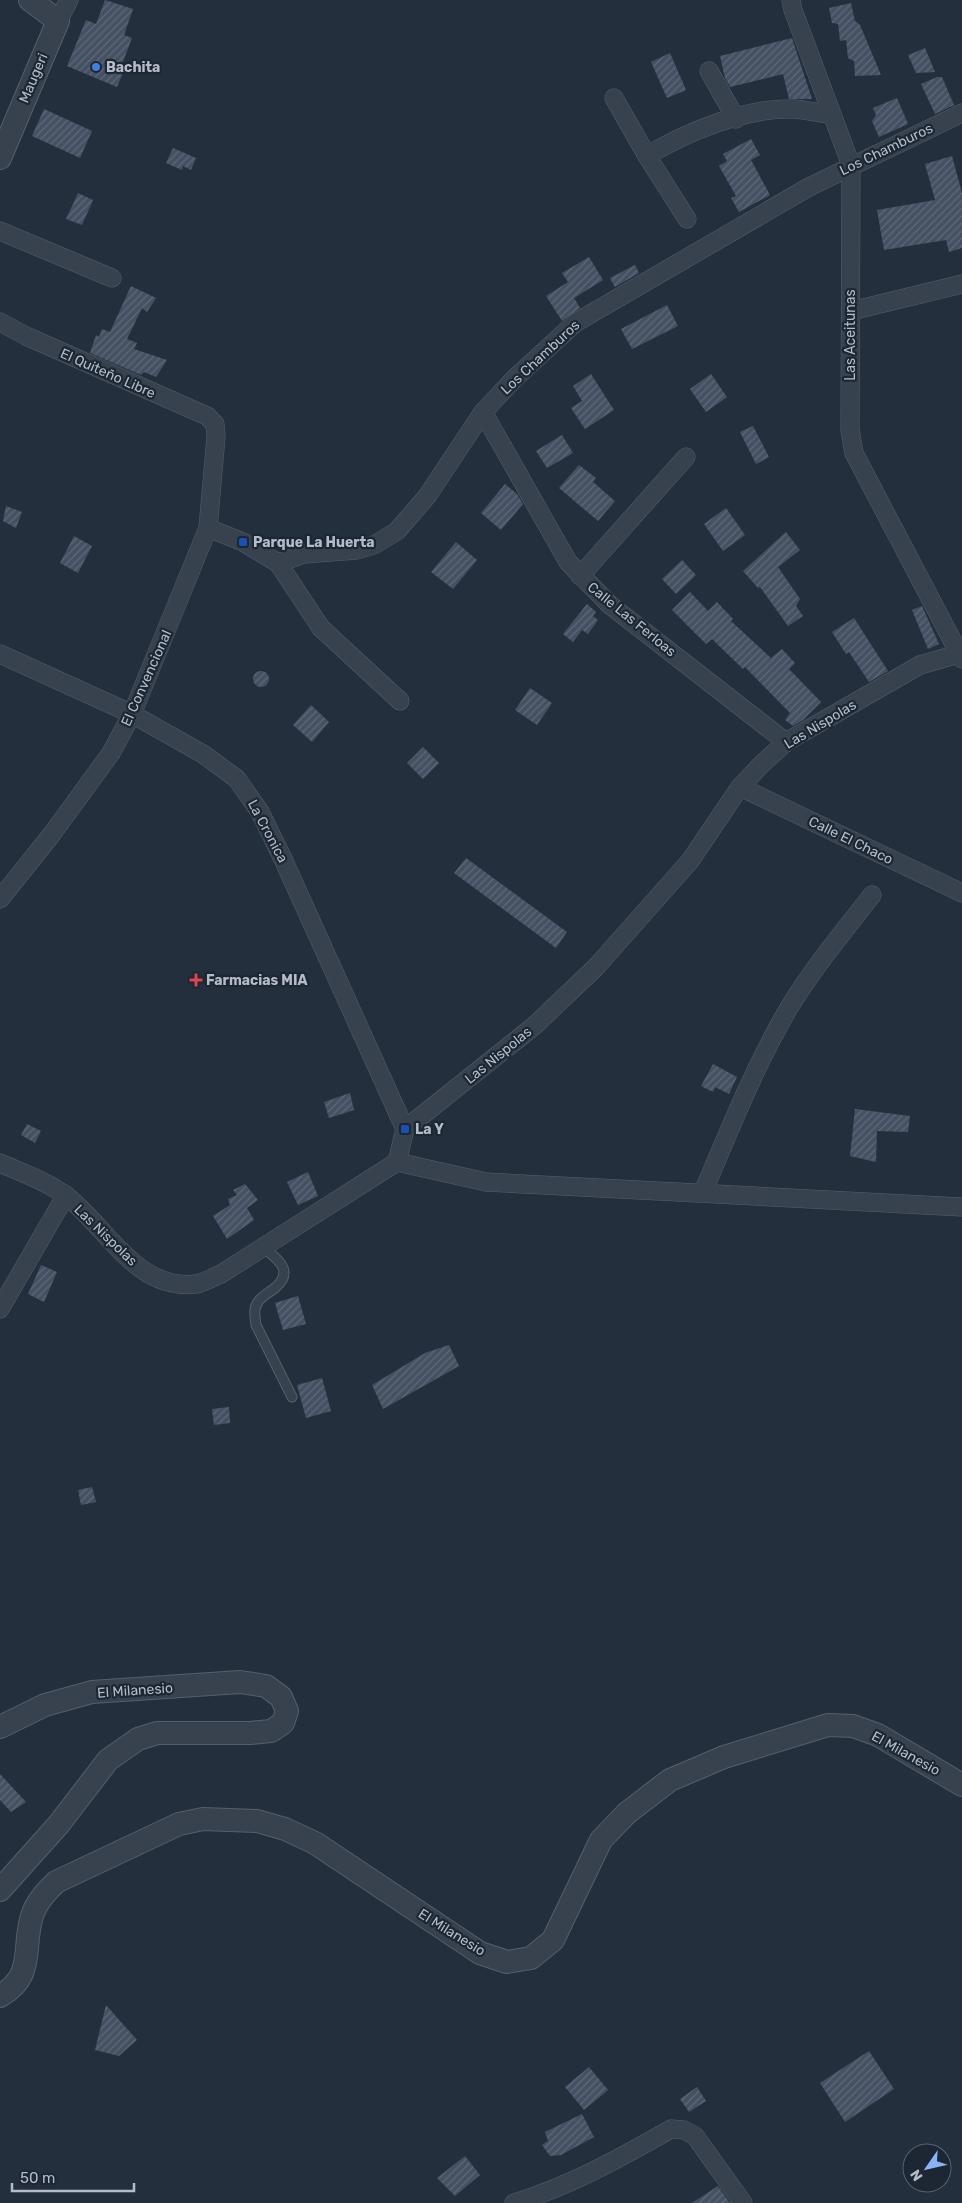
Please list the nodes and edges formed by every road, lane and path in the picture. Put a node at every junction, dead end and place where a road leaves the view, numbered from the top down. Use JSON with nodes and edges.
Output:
{"nodes":[{"id":1,"x":30,"y":0,"type":"edge"},
{"id":2,"x":69,"y":0,"type":"edge"},
{"id":3,"x":791,"y":0,"type":"edge"},
{"id":4,"x":58,"y":22,"type":"junction"},
{"id":5,"x":709,"y":71,"type":"dead end"},
{"id":6,"x":614,"y":98,"type":"dead end"},
{"id":7,"x":962,"y":113,"type":"edge"},
{"id":8,"x":832,"y":115,"type":"junction"},
{"id":9,"x":736,"y":119,"type":"junction"},
{"id":10,"x":2,"y":150,"type":"edge"},
{"id":11,"x":647,"y":156,"type":"junction"},
{"id":12,"x":851,"y":165,"type":"junction"},
{"id":13,"x":688,"y":219,"type":"dead end"},
{"id":14,"x":0,"y":231,"type":"edge"},
{"id":15,"x":112,"y":278,"type":"dead end"},
{"id":16,"x":962,"y":284,"type":"edge"},
{"id":17,"x":851,"y":311,"type":"junction"},
{"id":18,"x":0,"y":322,"type":"edge"},
{"id":19,"x":483,"y":412,"type":"junction"},
{"id":20,"x":215,"y":424,"type":"joint"},
{"id":21,"x":686,"y":457,"type":"dead end"},
{"id":22,"x":208,"y":528,"type":"junction"},
{"id":23,"x":278,"y":563,"type":"junction"},
{"id":24,"x":580,"y":576,"type":"junction"},
{"id":25,"x":0,"y":654,"type":"edge"},
{"id":26,"x":961,"y":656,"type":"edge"},
{"id":27,"x":400,"y":701,"type":"dead end"},
{"id":28,"x":132,"y":714,"type":"junction"},
{"id":29,"x":786,"y":742,"type":"junction"},
{"id":30,"x":740,"y":787,"type":"junction"},
{"id":31,"x":962,"y":893,"type":"edge"},
{"id":32,"x":872,"y":896,"type":"dead end"},
{"id":33,"x":0,"y":899,"type":"edge"},
{"id":34,"x":405,"y":1129,"type":"junction"},
{"id":35,"x":397,"y":1162,"type":"junction"},
{"id":36,"x":0,"y":1163,"type":"edge"},
{"id":37,"x":702,"y":1192,"type":"junction"},
{"id":38,"x":66,"y":1195,"type":"junction"},
{"id":39,"x":962,"y":1207,"type":"edge"},
{"id":40,"x":264,"y":1248,"type":"junction"},
{"id":41,"x":0,"y":1309,"type":"edge"},
{"id":42,"x":292,"y":1397,"type":"dead end"},
{"id":43,"x":0,"y":1727,"type":"edge"},
{"id":44,"x":962,"y":1785,"type":"edge"},
{"id":45,"x":0,"y":1890,"type":"edge"},
{"id":46,"x":0,"y":1996,"type":"edge"},
{"id":47,"x":514,"y":2203,"type":"edge"},
{"id":48,"x":743,"y":2203,"type":"edge"}],
"edges":[{"from":1,"to":4,"type":"street"},
{"from":2,"to":4,"type":"street","name":"Maugeri"},
{"from":3,"to":8,"type":"street","name":"Las Aceitunas"},
{"from":4,"to":10,"type":"street","name":"Maugeri"},
{"from":5,"to":9,"type":"street"},
{"from":6,"to":11,"type":"street"},
{"from":7,"to":12,"type":"street","name":"Los Chamburos"},
{"from":8,"to":9,"type":"street"},
{"from":8,"to":12,"type":"street","name":"Las Aceitunas"},
{"from":9,"to":11,"type":"street"},
{"from":11,"to":13,"type":"street"},
{"from":12,"to":17,"type":"street","name":"Las Aceitunas"},
{"from":12,"to":19,"type":"street","name":"Los Chamburos"},
{"from":14,"to":15,"type":"street"},
{"from":16,"to":17,"type":"street"},
{"from":17,"to":26,"type":"street","name":"Las Aceitunas"},
{"from":18,"to":20,"type":"street","name":"El Quiteño Libre"},
{"from":19,"to":23,"type":"street","name":"Los Chamburos"},
{"from":19,"to":24,"type":"street","name":"Calle Las Ferloas"},
{"from":20,"to":22,"type":"street","name":"El Convencional"},
{"from":21,"to":24,"type":"street"},
{"from":22,"to":23,"type":"street"},
{"from":22,"to":28,"type":"street","name":"El Convencional"},
{"from":23,"to":27,"type":"street"},
{"from":24,"to":29,"type":"street","name":"Calle Las Ferloas"},
{"from":25,"to":28,"type":"street","name":"La Cronica"},
{"from":26,"to":29,"type":"street","name":"Las Nispolas"},
{"from":28,"to":33,"type":"street","name":"El Convencional"},
{"from":28,"to":34,"type":"street","name":"La Cronica"},
{"from":29,"to":30,"type":"street","name":"Las Nispolas"},
{"from":30,"to":31,"type":"street","name":"Calle El Chaco"},
{"from":30,"to":34,"type":"street","name":"Las Nispolas"},
{"from":32,"to":37,"type":"street"},
{"from":34,"to":35,"type":"street"},
{"from":35,"to":37,"type":"street"},
{"from":35,"to":40,"type":"street","name":"Las Nispolas"},
{"from":36,"to":38,"type":"street","name":"Las Nispolas"},
{"from":37,"to":39,"type":"street"},
{"from":38,"to":40,"type":"street","name":"Las Nispolas"},
{"from":38,"to":41,"type":"street"},
{"from":40,"to":42,"type":"lane"},
{"from":43,"to":45,"type":"street","name":"El Milanesio"},
{"from":44,"to":46,"type":"street","name":"El Milanesio"},
{"from":47,"to":48,"type":"street"}]}
